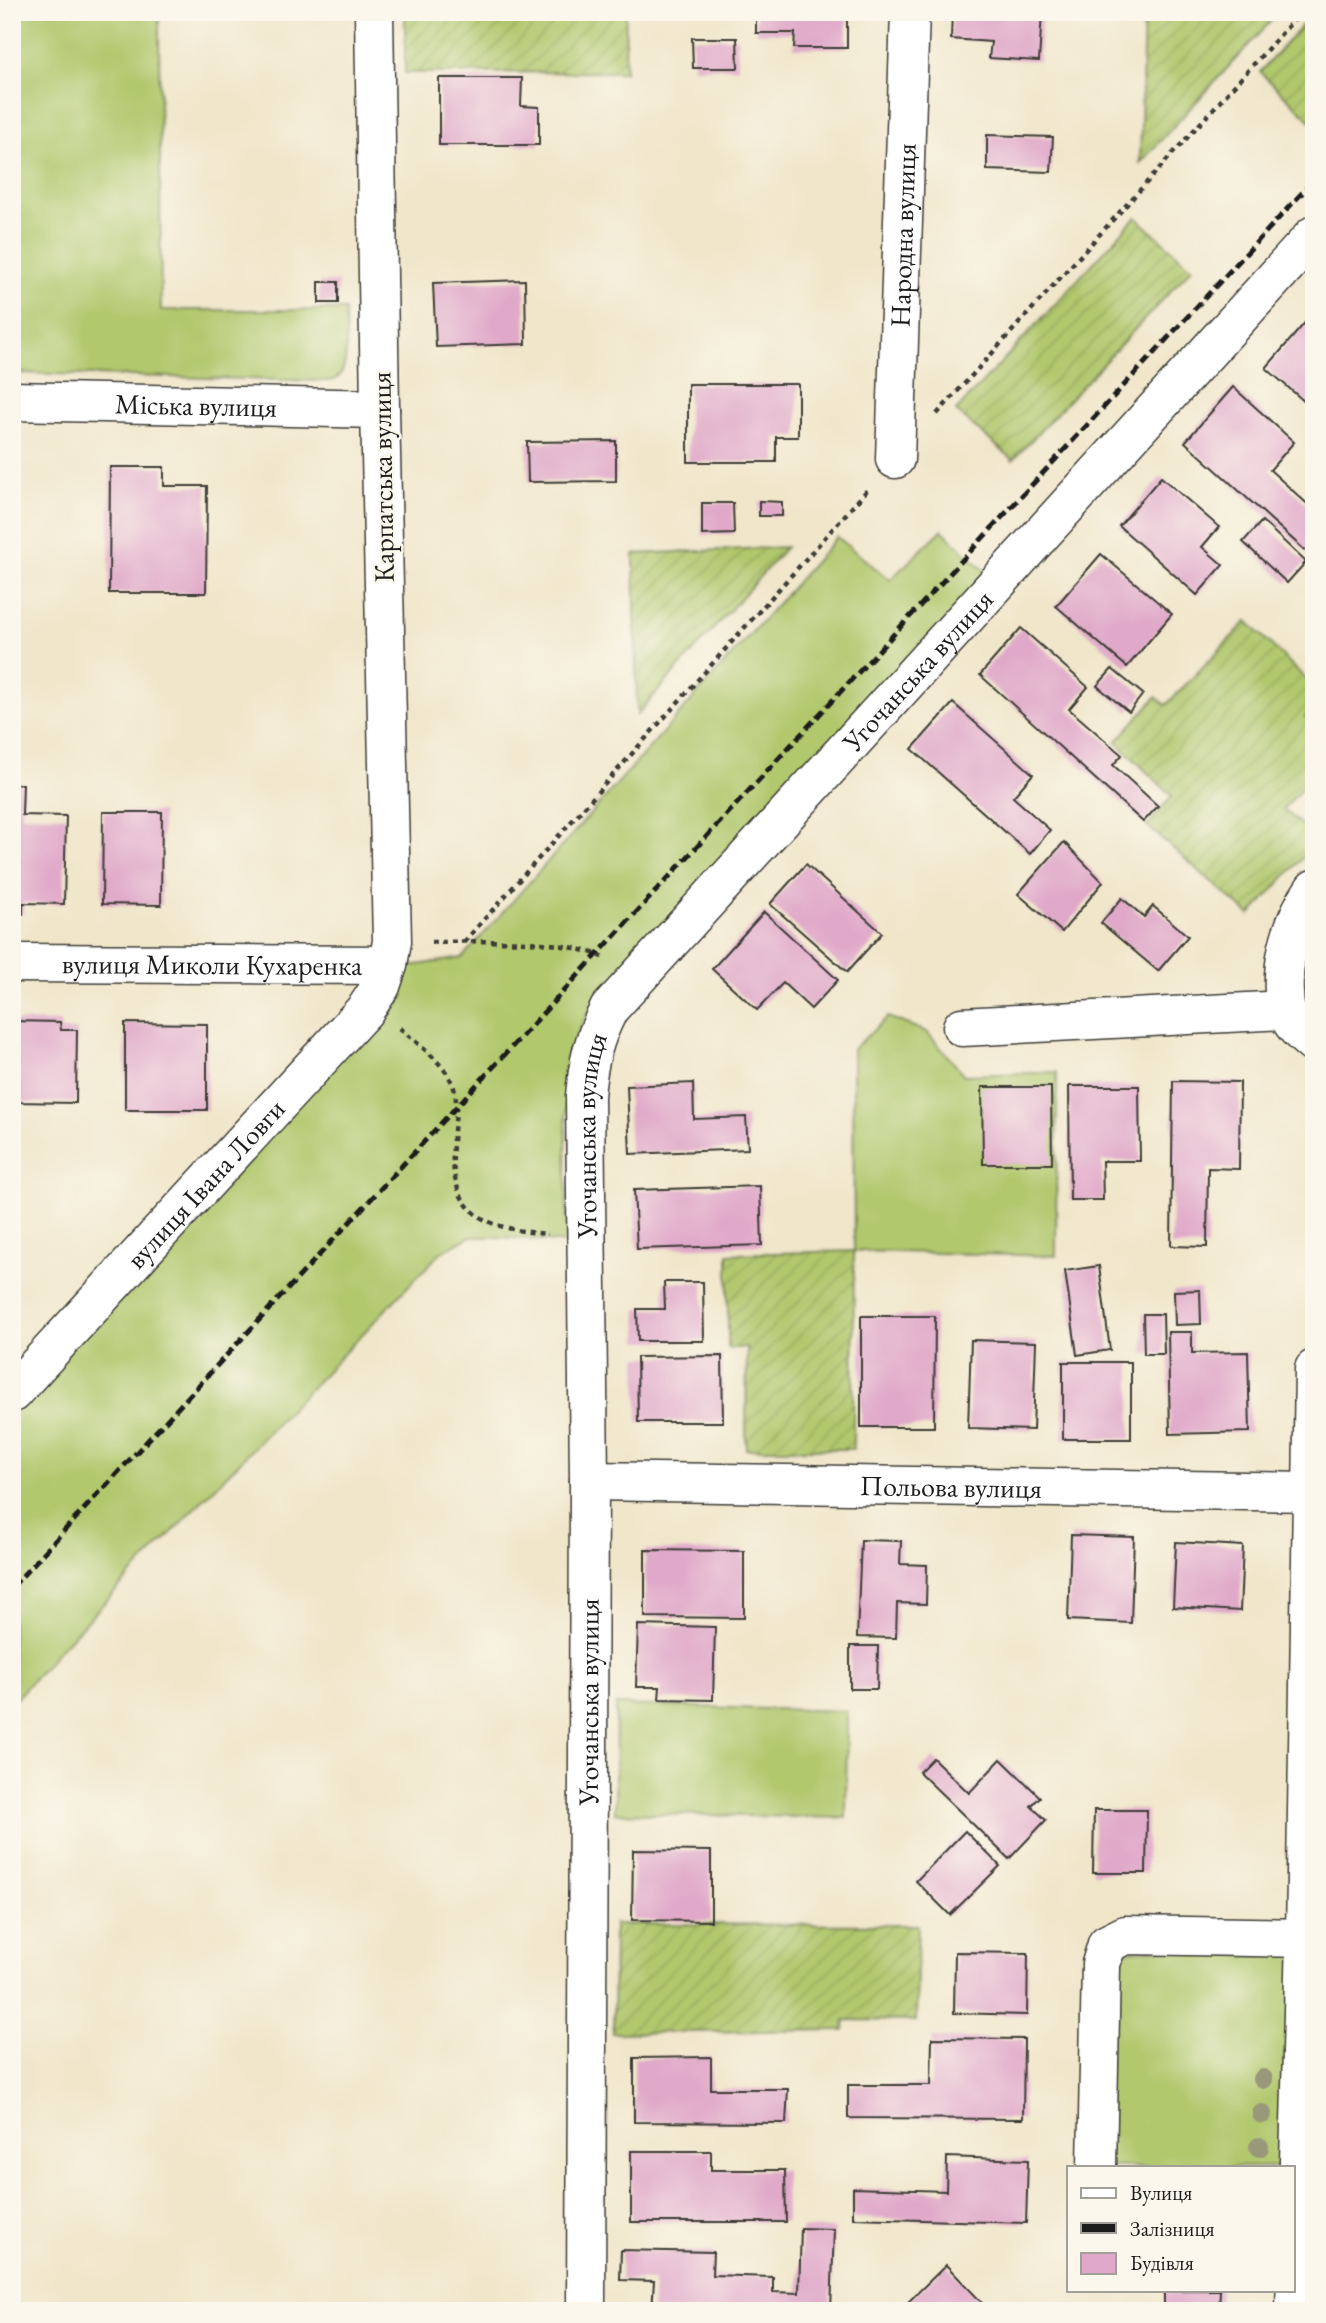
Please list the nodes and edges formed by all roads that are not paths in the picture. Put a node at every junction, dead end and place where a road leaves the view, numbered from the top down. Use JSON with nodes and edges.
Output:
{"nodes":[{"id":1,"x":374,"y":12,"type":"edge"},
{"id":2,"x":910,"y":12,"type":"edge"},
{"id":3,"x":1314,"y":235,"type":"edge"},
{"id":4,"x":12,"y":401,"type":"edge"},
{"id":5,"x":380,"y":409,"type":"junction"},
{"id":6,"x":895,"y":459,"type":"road end"},
{"id":7,"x":1314,"y":889,"type":"edge"},
{"id":8,"x":390,"y":953,"type":"junction"},
{"id":9,"x":12,"y":963,"type":"edge"},
{"id":10,"x":1286,"y":1010,"type":"junction"},
{"id":11,"x":962,"y":1027,"type":"dead end"},
{"id":12,"x":1314,"y":1044,"type":"edge"},
{"id":13,"x":1314,"y":1369,"type":"edge"},
{"id":14,"x":12,"y":1393,"type":"edge"},
{"id":15,"x":589,"y":1481,"type":"junction"},
{"id":16,"x":1313,"y":1492,"type":"edge"},
{"id":17,"x":1310,"y":1938,"type":"edge"},
{"id":18,"x":1097,"y":2166,"type":"edge"},
{"id":19,"x":1302,"y":2214,"type":"edge"},
{"id":20,"x":586,"y":2311,"type":"edge"},
{"id":21,"x":1296,"y":2311,"type":"edge"}],
"edges":[{"from":1,"to":5,"type":"street","name":"Карпатська вулиця"},
{"from":2,"to":6,"type":"street","name":"Народна вулиця"},
{"from":3,"to":15,"type":"street","name":"Угочанська вулиця"},
{"from":4,"to":5,"type":"street","name":"Міська вулиця"},
{"from":5,"to":8,"type":"street","name":"Карпатська вулиця"},
{"from":7,"to":10,"type":"street"},
{"from":8,"to":9,"type":"street","name":"вулиця Миколи Кухаренка"},
{"from":8,"to":14,"type":"street","name":"вулиця Івана Ловги"},
{"from":10,"to":11,"type":"street"},
{"from":10,"to":12,"type":"street"},
{"from":13,"to":16,"type":"street"},
{"from":15,"to":16,"type":"street","name":"Польова вулиця"},
{"from":15,"to":20,"type":"street","name":"Угочанська вулиця"},
{"from":16,"to":17,"type":"street"},
{"from":17,"to":18,"type":"street"},
{"from":17,"to":19,"type":"street"},
{"from":19,"to":21,"type":"street"}]}
